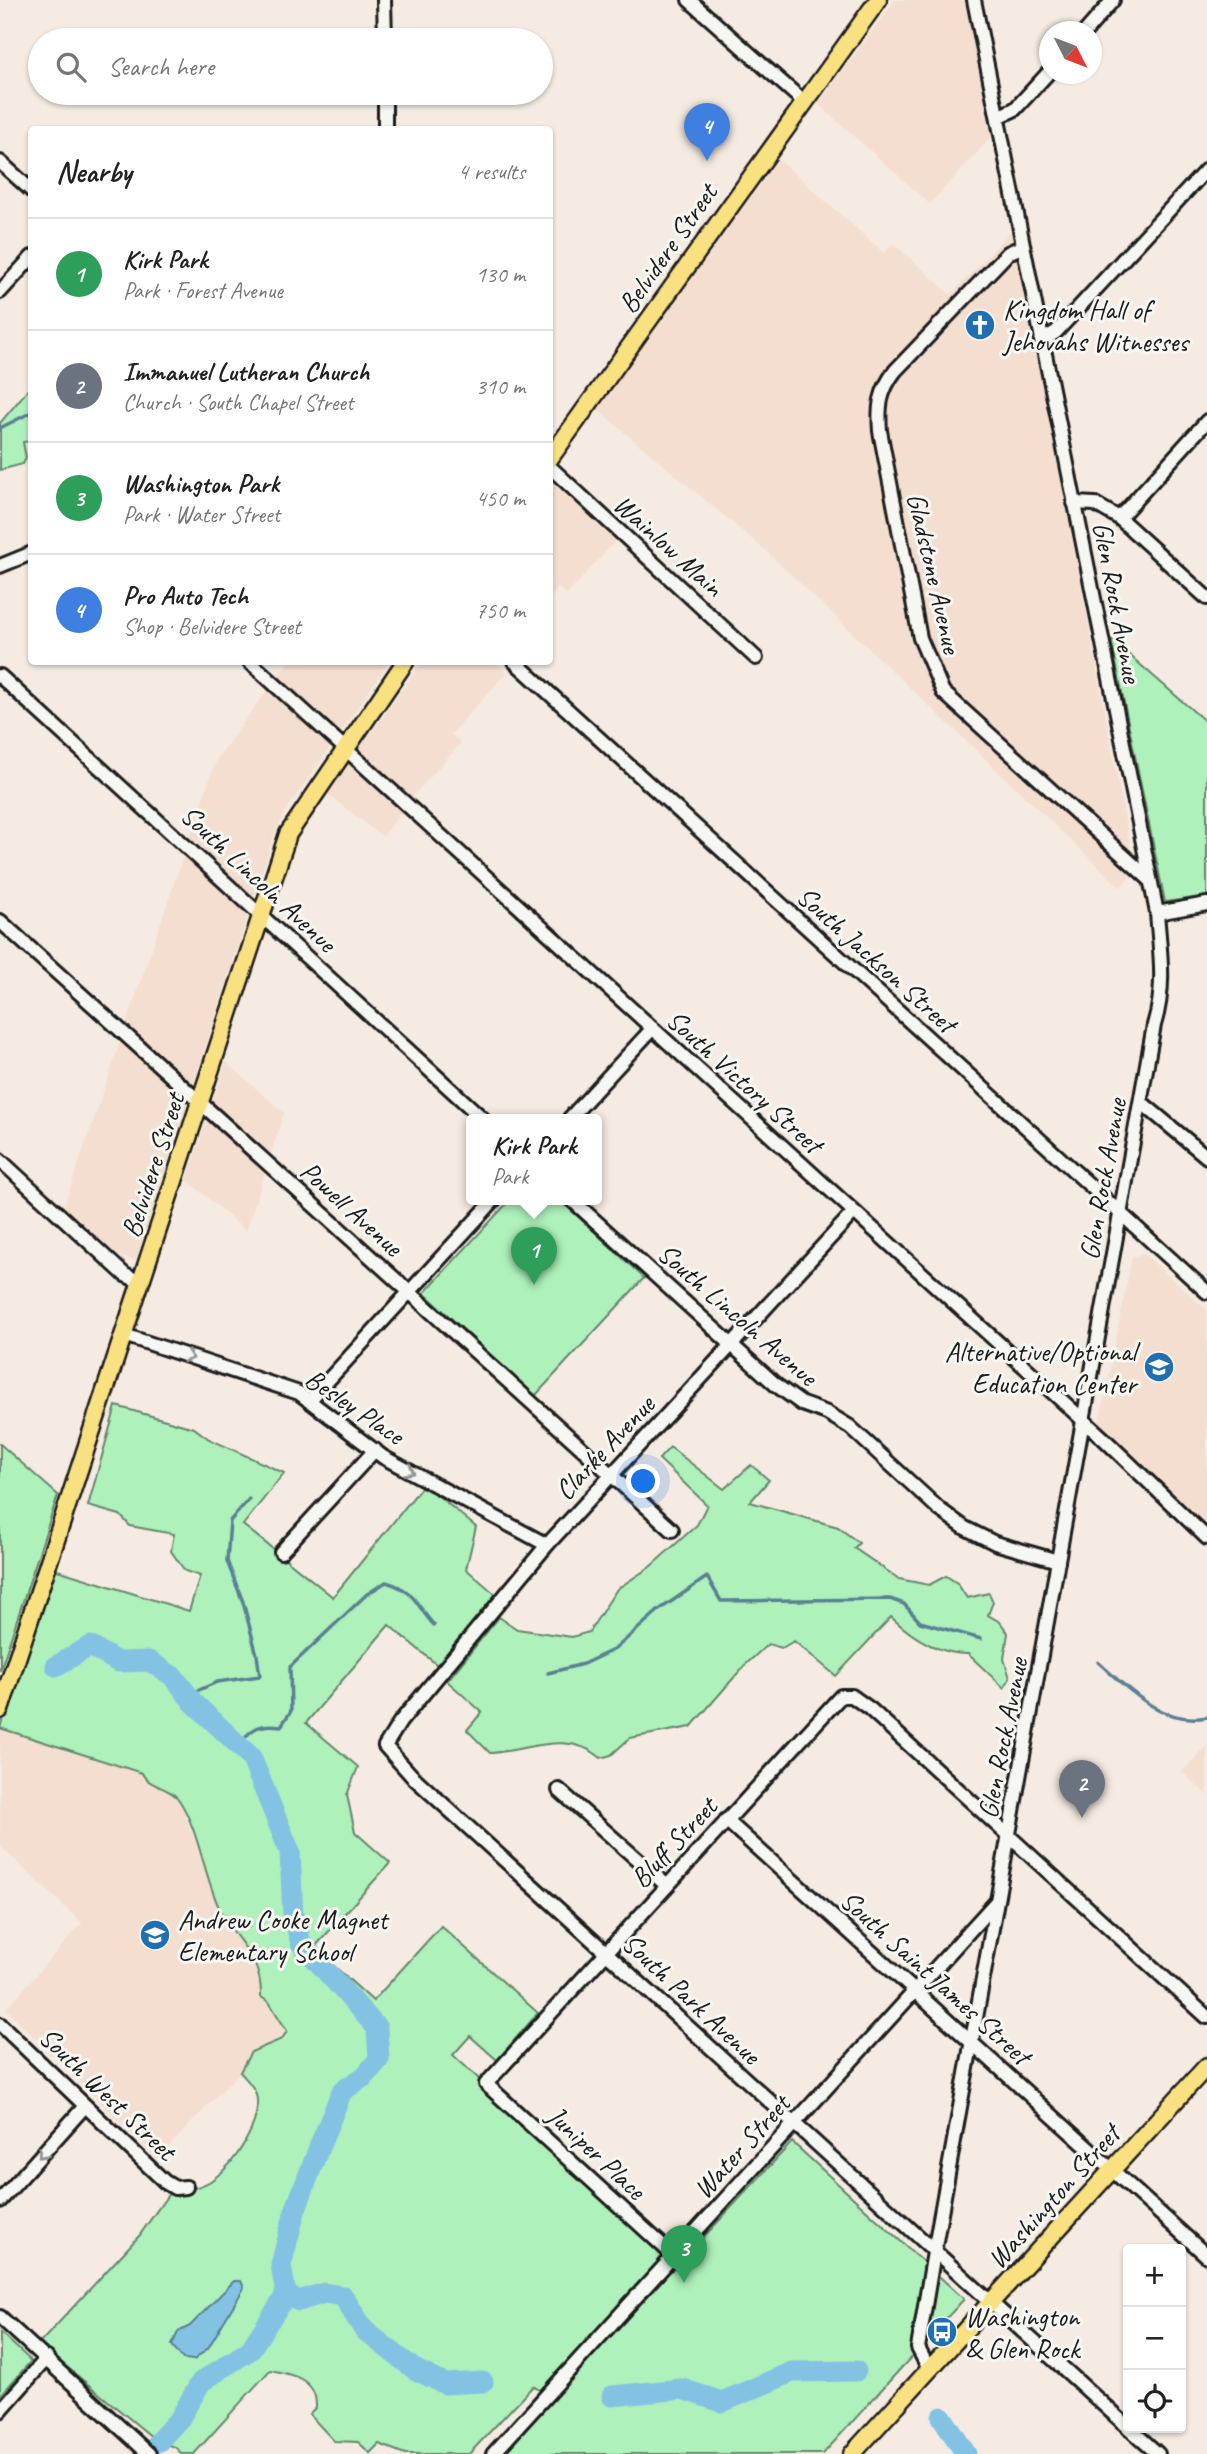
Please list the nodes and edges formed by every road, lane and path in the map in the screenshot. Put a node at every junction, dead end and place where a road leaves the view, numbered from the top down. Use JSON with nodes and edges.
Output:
{"nodes":[{"id":1,"x":384,"y":0,"type":"edge"},
{"id":2,"x":689,"y":0,"type":"edge"},
{"id":3,"x":878,"y":0,"type":"edge"},
{"id":4,"x":974,"y":0,"type":"edge"},
{"id":5,"x":1113,"y":0,"type":"edge"},
{"id":6,"x":1094,"y":21,"type":"edge"},
{"id":7,"x":385,"y":28,"type":"edge"},
{"id":8,"x":1039,"y":83,"type":"edge"},
{"id":9,"x":804,"y":102,"type":"junction"},
{"id":10,"x":385,"y":105,"type":"edge"},
{"id":11,"x":998,"y":117,"type":"junction"},
{"id":12,"x":385,"y":126,"type":"edge"},
{"id":13,"x":0,"y":162,"type":"edge"},
{"id":14,"x":1207,"y":169,"type":"edge"},
{"id":15,"x":28,"y":187,"type":"edge"},
{"id":16,"x":1023,"y":246,"type":"junction"},
{"id":17,"x":28,"y":261,"type":"edge"},
{"id":18,"x":0,"y":292,"type":"edge"},
{"id":19,"x":1041,"y":341,"type":"junction"},
{"id":20,"x":1207,"y":421,"type":"edge"},
{"id":21,"x":553,"y":454,"type":"edge"},
{"id":22,"x":553,"y":470,"type":"edge"},
{"id":23,"x":1073,"y":503,"type":"junction"},
{"id":24,"x":1119,"y":518,"type":"junction"},
{"id":25,"x":28,"y":555,"type":"edge"},
{"id":26,"x":0,"y":566,"type":"edge"},
{"id":27,"x":1207,"y":598,"type":"edge"},
{"id":28,"x":756,"y":658,"type":"dead end"},
{"id":29,"x":253,"y":665,"type":"edge"},
{"id":30,"x":403,"y":665,"type":"edge"},
{"id":31,"x":518,"y":665,"type":"edge"},
{"id":32,"x":0,"y":676,"type":"edge"},
{"id":33,"x":345,"y":749,"type":"junction"},
{"id":34,"x":1148,"y":878,"type":"junction"},
{"id":35,"x":1207,"y":904,"type":"edge"},
{"id":36,"x":1157,"y":913,"type":"junction"},
{"id":37,"x":262,"y":914,"type":"junction"},
{"id":38,"x":0,"y":921,"type":"edge"},
{"id":39,"x":652,"y":1029,"type":"junction"},
{"id":40,"x":200,"y":1101,"type":"junction"},
{"id":41,"x":1141,"y":1102,"type":"junction"},
{"id":42,"x":478,"y":1114,"type":"edge"},
{"id":43,"x":574,"y":1114,"type":"edge"},
{"id":44,"x":1207,"y":1157,"type":"edge"},
{"id":45,"x":0,"y":1160,"type":"edge"},
{"id":46,"x":489,"y":1205,"type":"edge"},
{"id":47,"x":578,"y":1205,"type":"edge"},
{"id":48,"x":853,"y":1213,"type":"junction"},
{"id":49,"x":1120,"y":1213,"type":"junction"},
{"id":50,"x":141,"y":1282,"type":"junction"},
{"id":51,"x":409,"y":1292,"type":"junction"},
{"id":52,"x":1207,"y":1292,"type":"edge"},
{"id":53,"x":124,"y":1335,"type":"junction"},
{"id":54,"x":732,"y":1345,"type":"junction"},
{"id":55,"x":309,"y":1401,"type":"junction"},
{"id":56,"x":1083,"y":1421,"type":"junction"},
{"id":57,"x":374,"y":1450,"type":"junction"},
{"id":58,"x":612,"y":1475,"type":"junction"},
{"id":59,"x":672,"y":1530,"type":"dead end"},
{"id":60,"x":1207,"y":1538,"type":"edge"},
{"id":61,"x":547,"y":1545,"type":"junction"},
{"id":62,"x":281,"y":1552,"type":"dead end"},
{"id":63,"x":1058,"y":1561,"type":"junction"},
{"id":64,"x":0,"y":1710,"type":"edge"},
{"id":65,"x":400,"y":1722,"type":"joint"},
{"id":66,"x":559,"y":1790,"type":"dead end"},
{"id":67,"x":726,"y":1820,"type":"junction"},
{"id":68,"x":1009,"y":1836,"type":"junction"},
{"id":69,"x":666,"y":1885,"type":"junction"},
{"id":70,"x":996,"y":1902,"type":"junction"},
{"id":71,"x":606,"y":1952,"type":"junction"},
{"id":72,"x":915,"y":1991,"type":"junction"},
{"id":73,"x":1207,"y":2017,"type":"edge"},
{"id":74,"x":0,"y":2024,"type":"edge"},
{"id":75,"x":971,"y":2042,"type":"junction"},
{"id":76,"x":1207,"y":2066,"type":"edge"},
{"id":77,"x":486,"y":2084,"type":"joint"},
{"id":78,"x":85,"y":2106,"type":"junction"},
{"id":79,"x":793,"y":2124,"type":"junction"},
{"id":80,"x":1112,"y":2170,"type":"junction"},
{"id":81,"x":186,"y":2188,"type":"dead end"},
{"id":82,"x":0,"y":2201,"type":"edge"},
{"id":83,"x":934,"y":2252,"type":"junction"},
{"id":84,"x":674,"y":2256,"type":"junction"},
{"id":85,"x":1207,"y":2256,"type":"edge"},
{"id":86,"x":990,"y":2303,"type":"junction"},
{"id":87,"x":0,"y":2317,"type":"edge"},
{"id":88,"x":47,"y":2358,"type":"junction"},
{"id":89,"x":929,"y":2369,"type":"junction"},
{"id":90,"x":0,"y":2411,"type":"edge"},
{"id":91,"x":1123,"y":2423,"type":"edge"},
{"id":92,"x":1134,"y":2433,"type":"edge"},
{"id":93,"x":149,"y":2454,"type":"edge"},
{"id":94,"x":493,"y":2454,"type":"edge"},
{"id":95,"x":852,"y":2454,"type":"edge"},
{"id":96,"x":1158,"y":2454,"type":"edge"}],
"edges":[{"from":1,"to":7,"type":"street"},
{"from":2,"to":9,"type":"street"},
{"from":3,"to":9,"type":"main road","name":"Belvidere Street"},
{"from":4,"to":11,"type":"street","name":"Glen Rock Avenue"},
{"from":5,"to":6,"type":"street"},
{"from":8,"to":11,"type":"street"},
{"from":9,"to":21,"type":"main road","name":"Belvidere Street"},
{"from":10,"to":12,"type":"street"},
{"from":11,"to":16,"type":"street","name":"Glen Rock Avenue"},
{"from":13,"to":15,"type":"street"},
{"from":14,"to":19,"type":"street"},
{"from":16,"to":19,"type":"street","name":"Glen Rock Avenue"},
{"from":16,"to":34,"type":"street","name":"Gladstone Avenue"},
{"from":17,"to":18,"type":"street"},
{"from":19,"to":23,"type":"street","name":"Glen Rock Avenue"},
{"from":20,"to":24,"type":"street"},
{"from":22,"to":28,"type":"street","name":"Wainlow Main"},
{"from":23,"to":24,"type":"street"},
{"from":23,"to":34,"type":"street","name":"Glen Rock Avenue"},
{"from":24,"to":27,"type":"street"},
{"from":25,"to":26,"type":"street"},
{"from":29,"to":33,"type":"street","name":"South Victory Street"},
{"from":30,"to":33,"type":"main road","name":"Belvidere Street"},
{"from":31,"to":49,"type":"street","name":"South Jackson Street"},
{"from":32,"to":37,"type":"street","name":"South Lincoln Avenue"},
{"from":33,"to":37,"type":"main road","name":"Belvidere Street"},
{"from":33,"to":39,"type":"street","name":"South Victory Street"},
{"from":34,"to":36,"type":"street","name":"Glen Rock Avenue"},
{"from":35,"to":36,"type":"street"},
{"from":36,"to":41,"type":"street","name":"Glen Rock Avenue"},
{"from":37,"to":40,"type":"main road","name":"Belvidere Street"},
{"from":37,"to":42,"type":"street","name":"South Lincoln Avenue"},
{"from":38,"to":40,"type":"street","name":"Powell Avenue"},
{"from":39,"to":43,"type":"street"},
{"from":39,"to":48,"type":"street","name":"South Victory Street"},
{"from":40,"to":50,"type":"main road","name":"Belvidere Street"},
{"from":40,"to":51,"type":"street","name":"Powell Avenue"},
{"from":41,"to":44,"type":"street"},
{"from":41,"to":49,"type":"street","name":"Glen Rock Avenue"},
{"from":45,"to":50,"type":"street"},
{"from":46,"to":51,"type":"street"},
{"from":47,"to":54,"type":"street","name":"South Lincoln Avenue"},
{"from":48,"to":54,"type":"street","name":"Clarke Avenue"},
{"from":48,"to":56,"type":"street","name":"South Victory Street"},
{"from":49,"to":52,"type":"street","name":"South Jackson Street"},
{"from":49,"to":56,"type":"street","name":"Glen Rock Avenue"},
{"from":50,"to":53,"type":"main road","name":"Belvidere Street"},
{"from":51,"to":55,"type":"street"},
{"from":51,"to":58,"type":"street","name":"Powell Avenue"},
{"from":53,"to":55,"type":"street","name":"Besley Place","one_way":true},
{"from":53,"to":64,"type":"main road","name":"Belvidere Street"},
{"from":54,"to":58,"type":"street","name":"Clarke Avenue"},
{"from":54,"to":63,"type":"street","name":"South Lincoln Avenue"},
{"from":55,"to":57,"type":"street","name":"Besley Place"},
{"from":56,"to":60,"type":"street","name":"South Victory Street"},
{"from":56,"to":63,"type":"street","name":"Glen Rock Avenue"},
{"from":57,"to":61,"type":"street","name":"Besley Place","one_way":true},
{"from":57,"to":62,"type":"street"},
{"from":58,"to":59,"type":"street","name":"Powell Avenue"},
{"from":58,"to":61,"type":"street","name":"Clarke Avenue"},
{"from":61,"to":65,"type":"street","name":"Clarke Avenue"},
{"from":63,"to":68,"type":"street","name":"Glen Rock Avenue"},
{"from":65,"to":71,"type":"street","name":"South Park Avenue"},
{"from":66,"to":69,"type":"street"},
{"from":67,"to":68,"type":"street","name":"Bluff Street"},
{"from":67,"to":69,"type":"street","name":"Bluff Street"},
{"from":67,"to":72,"type":"street","name":"South Saint James Street"},
{"from":68,"to":70,"type":"street","name":"Glen Rock Avenue"},
{"from":68,"to":73,"type":"street"},
{"from":69,"to":71,"type":"street","name":"Bluff Street"},
{"from":70,"to":72,"type":"street","name":"Water Street"},
{"from":70,"to":75,"type":"street","name":"Glen Rock Avenue"},
{"from":71,"to":77,"type":"street","name":"Bluff Street"},
{"from":71,"to":79,"type":"street","name":"South Park Avenue"},
{"from":72,"to":75,"type":"street","name":"South Saint James Street"},
{"from":72,"to":79,"type":"street","name":"Water Street"},
{"from":74,"to":78,"type":"street","name":"South West Street"},
{"from":75,"to":80,"type":"street","name":"South Saint James Street"},
{"from":75,"to":83,"type":"street","name":"Glen Rock Avenue"},
{"from":76,"to":80,"type":"main road","name":"Washington Street"},
{"from":77,"to":84,"type":"street","name":"Juniper Place"},
{"from":78,"to":81,"type":"street","name":"South West Street"},
{"from":78,"to":82,"type":"street","one_way":true},
{"from":79,"to":83,"type":"street","name":"South Park Avenue"},
{"from":79,"to":84,"type":"street","name":"Water Street"},
{"from":80,"to":85,"type":"street","name":"South Saint James Street"},
{"from":80,"to":86,"type":"main road","name":"Washington Street"},
{"from":83,"to":86,"type":"street","name":"South Park Avenue"},
{"from":83,"to":89,"type":"street","name":"Glen Rock Avenue"},
{"from":84,"to":94,"type":"street","name":"Water Street"},
{"from":86,"to":89,"type":"main road","name":"Washington Street"},
{"from":86,"to":91,"type":"street","name":"South Park Avenue"},
{"from":87,"to":88,"type":"street"},
{"from":88,"to":90,"type":"street"},
{"from":88,"to":93,"type":"street"},
{"from":89,"to":95,"type":"main road","name":"Washington Street"},
{"from":92,"to":96,"type":"street","name":"South Park Avenue"}]}
